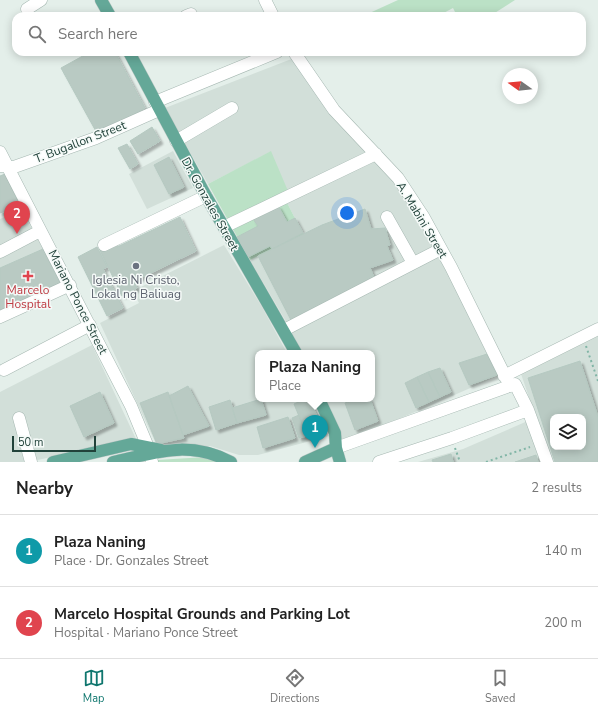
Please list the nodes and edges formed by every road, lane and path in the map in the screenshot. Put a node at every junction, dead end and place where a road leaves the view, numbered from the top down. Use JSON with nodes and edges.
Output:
{"nodes":[{"id":1,"x":41,"y":0,"type":"edge"},
{"id":2,"x":101,"y":0,"type":"edge"},
{"id":3,"x":265,"y":0,"type":"edge"},
{"id":4,"x":27,"y":9,"type":"dead end"},
{"id":5,"x":108,"y":12,"type":"edge"},
{"id":6,"x":271,"y":12,"type":"edge"},
{"id":7,"x":131,"y":56,"type":"edge"},
{"id":8,"x":268,"y":56,"type":"edge"},
{"id":9,"x":297,"y":56,"type":"edge"},
{"id":10,"x":157,"y":106,"type":"junction"},
{"id":11,"x":232,"y":108,"type":"dead end"},
{"id":12,"x":176,"y":141,"type":"junction"},
{"id":13,"x":0,"y":152,"type":"edge"},
{"id":14,"x":376,"y":154,"type":"junction"},
{"id":15,"x":3,"y":166,"type":"edge"},
{"id":16,"x":206,"y":196,"type":"junction"},
{"id":17,"x":386,"y":217,"type":"dead end"},
{"id":18,"x":224,"y":227,"type":"junction"},
{"id":19,"x":40,"y":231,"type":"junction"},
{"id":20,"x":104,"y":245,"type":"dead end"},
{"id":21,"x":441,"y":249,"type":"junction"},
{"id":22,"x":0,"y":252,"type":"edge"},
{"id":23,"x":413,"y":263,"type":"junction"},
{"id":24,"x":70,"y":285,"type":"junction"},
{"id":25,"x":0,"y":317,"type":"edge"},
{"id":26,"x":90,"y":325,"type":"junction"},
{"id":27,"x":598,"y":329,"type":"edge"},
{"id":28,"x":284,"y":330,"type":"junction"},
{"id":29,"x":583,"y":336,"type":"junction"},
{"id":30,"x":294,"y":350,"type":"edge"},
{"id":31,"x":4,"y":370,"type":"dead end"},
{"id":32,"x":598,"y":381,"type":"edge"},
{"id":33,"x":510,"y":382,"type":"junction"},
{"id":34,"x":320,"y":402,"type":"edge"},
{"id":35,"x":528,"y":410,"type":"junction"},
{"id":36,"x":19,"y":418,"type":"dead end"},
{"id":37,"x":452,"y":438,"type":"junction"},
{"id":38,"x":541,"y":444,"type":"junction"},
{"id":39,"x":336,"y":448,"type":"junction"},
{"id":40,"x":150,"y":454,"type":"edge"},
{"id":41,"x":31,"y":462,"type":"edge"},
{"id":42,"x":54,"y":462,"type":"edge"},
{"id":43,"x":113,"y":462,"type":"edge"},
{"id":44,"x":231,"y":462,"type":"edge"},
{"id":45,"x":305,"y":462,"type":"edge"},
{"id":46,"x":340,"y":462,"type":"edge"},
{"id":47,"x":379,"y":462,"type":"edge"},
{"id":48,"x":460,"y":462,"type":"edge"},
{"id":49,"x":486,"y":462,"type":"edge"},
{"id":50,"x":547,"y":462,"type":"edge"}],
"edges":[{"from":1,"to":4,"type":"street"},
{"from":2,"to":5,"type":"main road"},
{"from":3,"to":6,"type":"street"},
{"from":7,"to":10,"type":"main road","name":"Dr. Gonzales Street"},
{"from":8,"to":10,"type":"street","name":"T. Bugallon Street"},
{"from":9,"to":14,"type":"street","name":"A. Mabini Street"},
{"from":10,"to":12,"type":"main road","name":"Dr. Gonzales Street"},
{"from":10,"to":15,"type":"street","name":"T. Bugallon Street"},
{"from":11,"to":12,"type":"street"},
{"from":12,"to":16,"type":"main road","name":"Dr. Gonzales Street"},
{"from":13,"to":15,"type":"street","name":"Mariano Ponce Street"},
{"from":14,"to":18,"type":"street"},
{"from":14,"to":21,"type":"street","name":"A. Mabini Street"},
{"from":15,"to":19,"type":"street","name":"Mariano Ponce Street"},
{"from":16,"to":18,"type":"main road","name":"Dr. Gonzales Street"},
{"from":16,"to":20,"type":"street"},
{"from":17,"to":23,"type":"street"},
{"from":18,"to":28,"type":"main road","name":"Dr. Gonzales Street"},
{"from":19,"to":22,"type":"street"},
{"from":19,"to":24,"type":"street","name":"Mariano Ponce Street"},
{"from":21,"to":23,"type":"street"},
{"from":21,"to":33,"type":"street","name":"A. Mabini Street"},
{"from":23,"to":28,"type":"street"},
{"from":24,"to":25,"type":"street"},
{"from":24,"to":26,"type":"street","name":"Mariano Ponce Street"},
{"from":26,"to":31,"type":"street"},
{"from":26,"to":40,"type":"street","name":"Mariano Ponce Street"},
{"from":27,"to":29,"type":"street"},
{"from":28,"to":30,"type":"main road","name":"Dr. Gonzales Street"},
{"from":29,"to":32,"type":"path"},
{"from":29,"to":33,"type":"street"},
{"from":33,"to":35,"type":"street","name":"A. Mabini Street"},
{"from":33,"to":39,"type":"street"},
{"from":34,"to":39,"type":"main road"},
{"from":35,"to":37,"type":"street"},
{"from":35,"to":38,"type":"street","name":"A. Mabini Street"},
{"from":36,"to":41,"type":"street"},
{"from":37,"to":47,"type":"street"},
{"from":37,"to":48,"type":"path"},
{"from":38,"to":49,"type":"path"},
{"from":38,"to":50,"type":"street","name":"A. Mabini Street"},
{"from":39,"to":45,"type":"main road"},
{"from":39,"to":46,"type":"main road"},
{"from":40,"to":42,"type":"main road"},
{"from":40,"to":43,"type":"main road"},
{"from":40,"to":44,"type":"main road"}]}
